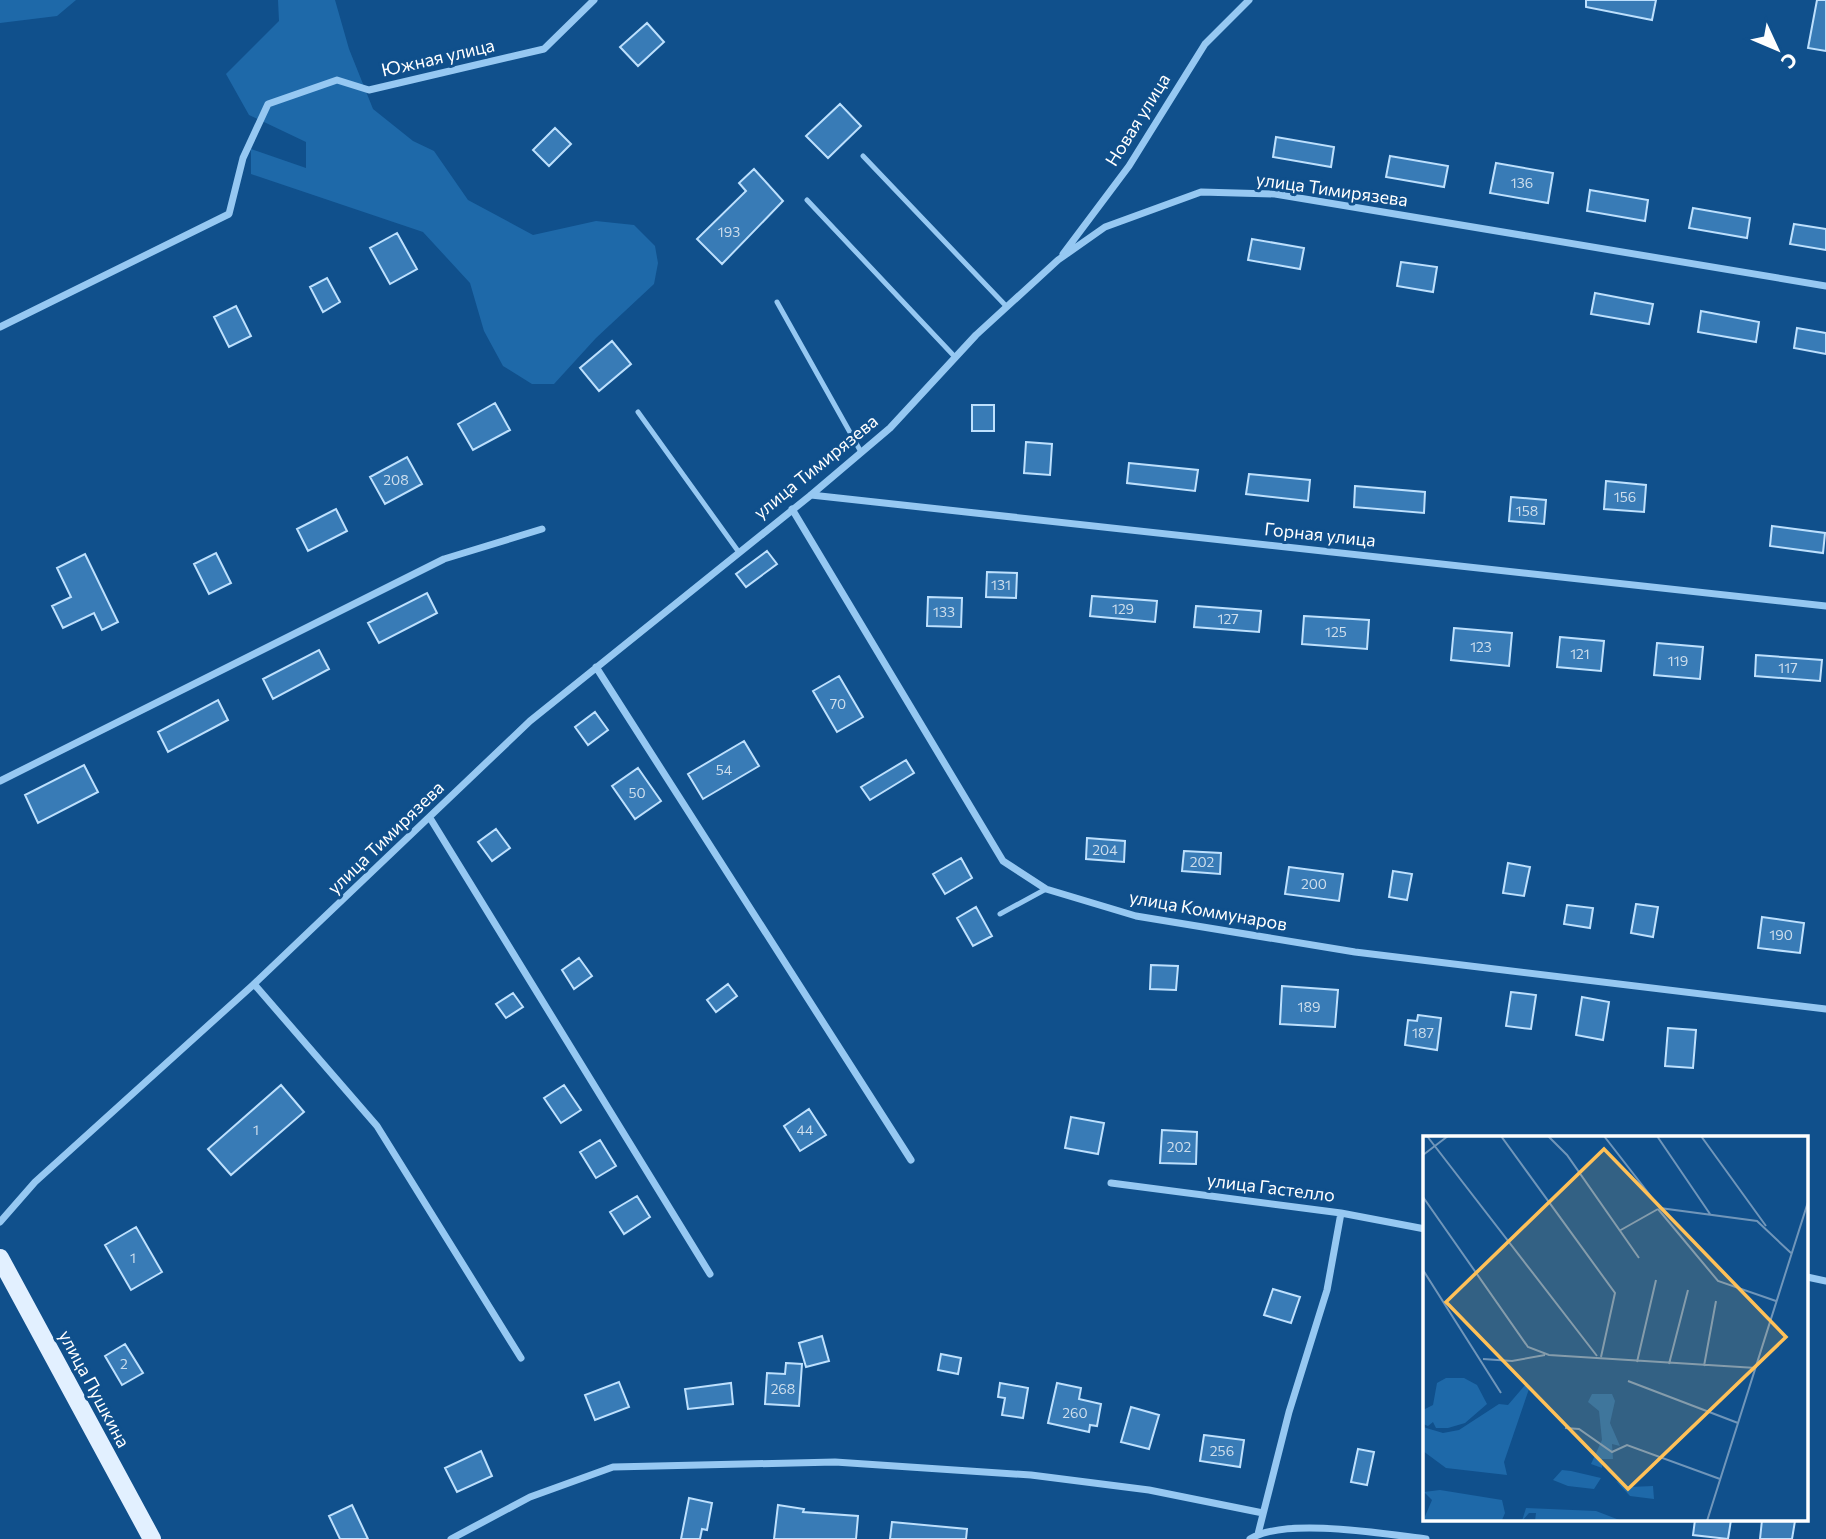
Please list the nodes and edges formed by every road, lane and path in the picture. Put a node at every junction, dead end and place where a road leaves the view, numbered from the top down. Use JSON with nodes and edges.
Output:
{"nodes":[{"id":1,"x":594,"y":0,"type":"edge"},
{"id":2,"x":1249,"y":0,"type":"edge"},
{"id":3,"x":863,"y":156,"type":"dead end"},
{"id":4,"x":807,"y":200,"type":"dead end"},
{"id":5,"x":1058,"y":260,"type":"junction"},
{"id":6,"x":1826,"y":286,"type":"edge"},
{"id":7,"x":778,"y":302,"type":"dead end"},
{"id":8,"x":1007,"y":307,"type":"junction"},
{"id":9,"x":0,"y":327,"type":"edge"},
{"id":10,"x":956,"y":357,"type":"junction"},
{"id":11,"x":638,"y":412,"type":"dead end"},
{"id":12,"x":861,"y":452,"type":"junction"},
{"id":13,"x":811,"y":495,"type":"junction"},
{"id":14,"x":792,"y":509,"type":"junction"},
{"id":15,"x":542,"y":529,"type":"dead end"},
{"id":16,"x":738,"y":551,"type":"junction"},
{"id":17,"x":1826,"y":606,"type":"edge"},
{"id":18,"x":596,"y":667,"type":"junction"},
{"id":19,"x":0,"y":781,"type":"edge"},
{"id":20,"x":430,"y":818,"type":"junction"},
{"id":21,"x":1045,"y":889,"type":"junction"},
{"id":22,"x":1000,"y":915,"type":"dead end"},
{"id":23,"x":254,"y":984,"type":"junction"},
{"id":24,"x":1826,"y":1009,"type":"edge"},
{"id":25,"x":911,"y":1160,"type":"dead end"},
{"id":26,"x":1111,"y":1183,"type":"dead end"},
{"id":27,"x":1341,"y":1213,"type":"junction"},
{"id":28,"x":0,"y":1222,"type":"edge"},
{"id":29,"x":1423,"y":1229,"type":"edge"},
{"id":30,"x":0,"y":1258,"type":"edge"},
{"id":31,"x":710,"y":1274,"type":"dead end"},
{"id":32,"x":1808,"y":1277,"type":"edge"},
{"id":33,"x":1826,"y":1281,"type":"edge"},
{"id":34,"x":521,"y":1359,"type":"dead end"},
{"id":35,"x":1264,"y":1513,"type":"junction"},
{"id":36,"x":1258,"y":1534,"type":"junction"},
{"id":37,"x":152,"y":1539,"type":"edge"},
{"id":38,"x":451,"y":1539,"type":"edge"},
{"id":39,"x":1250,"y":1539,"type":"edge"},
{"id":40,"x":1426,"y":1539,"type":"edge"}],
"edges":[{"from":1,"to":9,"type":"street","name":"Южная улица"},
{"from":2,"to":5,"type":"street","name":"Новая улица"},
{"from":3,"to":8,"type":"lane"},
{"from":4,"to":10,"type":"lane"},
{"from":5,"to":6,"type":"street","name":"улица Тимирязева"},
{"from":5,"to":8,"type":"street","name":"улица Тимирязева"},
{"from":7,"to":12,"type":"lane"},
{"from":8,"to":10,"type":"street","name":"улица Тимирязева"},
{"from":10,"to":12,"type":"street","name":"улица Тимирязева"},
{"from":11,"to":16,"type":"lane"},
{"from":12,"to":13,"type":"street","name":"улица Тимирязева"},
{"from":13,"to":14,"type":"street","name":"улица Тимирязева"},
{"from":13,"to":17,"type":"street","name":"Горная улица"},
{"from":14,"to":16,"type":"street","name":"улица Тимирязева"},
{"from":14,"to":21,"type":"street","name":"улица Коммунаров"},
{"from":15,"to":19,"type":"street"},
{"from":16,"to":18,"type":"street","name":"улица Тимирязева"},
{"from":18,"to":20,"type":"street","name":"улица Тимирязева"},
{"from":18,"to":25,"type":"street"},
{"from":20,"to":23,"type":"street","name":"улица Тимирязева"},
{"from":20,"to":31,"type":"street"},
{"from":21,"to":22,"type":"lane"},
{"from":21,"to":24,"type":"street","name":"улица Коммунаров"},
{"from":23,"to":28,"type":"street","name":"улица Тимирязева"},
{"from":23,"to":34,"type":"street"},
{"from":26,"to":27,"type":"street","name":"улица Гастелло"},
{"from":27,"to":29,"type":"street","name":"улица Гастелло"},
{"from":27,"to":35,"type":"street"},
{"from":30,"to":37,"type":"main road","name":"улица Пушкина"},
{"from":32,"to":33,"type":"street"},
{"from":35,"to":36,"type":"street"},
{"from":35,"to":38,"type":"street"},
{"from":36,"to":39,"type":"street"},
{"from":36,"to":40,"type":"street"}]}
